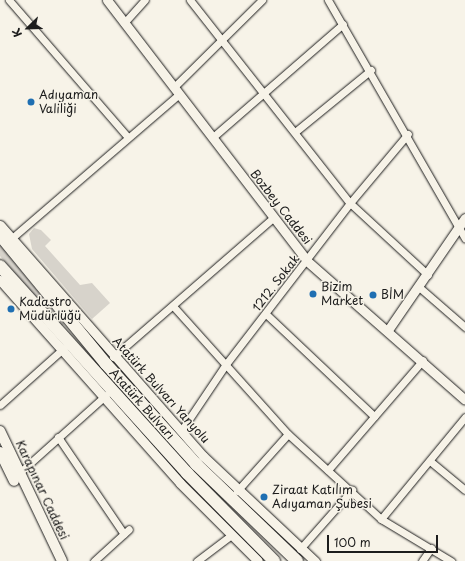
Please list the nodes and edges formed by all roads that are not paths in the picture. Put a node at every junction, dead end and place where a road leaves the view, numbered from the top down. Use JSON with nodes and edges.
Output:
{"nodes":[{"id":1,"x":9,"y":0,"type":"edge"},
{"id":2,"x":107,"y":0,"type":"edge"},
{"id":3,"x":145,"y":0,"type":"edge"},
{"id":4,"x":190,"y":0,"type":"edge"},
{"id":5,"x":262,"y":0,"type":"edge"},
{"id":6,"x":328,"y":0,"type":"edge"},
{"id":7,"x":124,"y":23,"type":"junction"},
{"id":8,"x":343,"y":24,"type":"junction"},
{"id":9,"x":224,"y":39,"type":"junction"},
{"id":10,"x":371,"y":70,"type":"junction"},
{"id":11,"x":176,"y":90,"type":"junction"},
{"id":12,"x":264,"y":91,"type":"junction"},
{"id":13,"x":295,"y":132,"type":"junction"},
{"id":14,"x":408,"y":134,"type":"junction"},
{"id":15,"x":127,"y":136,"type":"junction"},
{"id":16,"x":213,"y":137,"type":"junction"},
{"id":17,"x":350,"y":203,"type":"junction"},
{"id":18,"x":273,"y":218,"type":"junction"},
{"id":19,"x":465,"y":218,"type":"edge"},
{"id":20,"x":0,"y":225,"type":"edge"},
{"id":21,"x":458,"y":231,"type":"junction"},
{"id":22,"x":0,"y":235,"type":"edge"},
{"id":23,"x":13,"y":237,"type":"junction"},
{"id":24,"x":465,"y":238,"type":"edge"},
{"id":25,"x":307,"y":260,"type":"junction"},
{"id":26,"x":0,"y":266,"type":"edge"},
{"id":27,"x":428,"y":275,"type":"junction"},
{"id":28,"x":0,"y":280,"type":"edge"},
{"id":29,"x":420,"y":288,"type":"junction"},
{"id":30,"x":173,"y":306,"type":"junction"},
{"id":31,"x":266,"y":314,"type":"junction"},
{"id":32,"x":465,"y":327,"type":"edge"},
{"id":33,"x":388,"y":330,"type":"junction"},
{"id":34,"x":64,"y":348,"type":"junction"},
{"id":35,"x":113,"y":357,"type":"junction"},
{"id":36,"x":424,"y":360,"type":"junction"},
{"id":37,"x":226,"y":364,"type":"junction"},
{"id":38,"x":106,"y":395,"type":"junction"},
{"id":39,"x":465,"y":400,"type":"edge"},
{"id":40,"x":0,"y":404,"type":"edge"},
{"id":41,"x":374,"y":416,"type":"junction"},
{"id":42,"x":465,"y":417,"type":"edge"},
{"id":43,"x":0,"y":430,"type":"edge"},
{"id":44,"x":181,"y":431,"type":"junction"},
{"id":45,"x":288,"y":434,"type":"junction"},
{"id":46,"x":58,"y":438,"type":"junction"},
{"id":47,"x":0,"y":452,"type":"edge"},
{"id":48,"x":430,"y":461,"type":"junction"},
{"id":49,"x":328,"y":470,"type":"junction"},
{"id":50,"x":18,"y":474,"type":"junction"},
{"id":51,"x":237,"y":490,"type":"junction"},
{"id":52,"x":352,"y":490,"type":"junction"},
{"id":53,"x":465,"y":490,"type":"edge"},
{"id":54,"x":381,"y":519,"type":"junction"},
{"id":55,"x":230,"y":536,"type":"junction"},
{"id":56,"x":431,"y":548,"type":"junction"},
{"id":57,"x":298,"y":555,"type":"edge"},
{"id":58,"x":56,"y":561,"type":"edge"},
{"id":59,"x":62,"y":561,"type":"edge"},
{"id":60,"x":94,"y":561,"type":"edge"},
{"id":61,"x":197,"y":561,"type":"edge"},
{"id":62,"x":258,"y":561,"type":"edge"},
{"id":63,"x":274,"y":561,"type":"edge"},
{"id":64,"x":315,"y":561,"type":"edge"},
{"id":65,"x":422,"y":561,"type":"edge"},
{"id":66,"x":451,"y":561,"type":"edge"}],
"edges":[{"from":1,"to":15,"type":"street"},
{"from":2,"to":7,"type":"street","name":"Bozbey Caddesi"},
{"from":3,"to":7,"type":"street"},
{"from":4,"to":9,"type":"street"},
{"from":5,"to":9,"type":"street"},
{"from":6,"to":8,"type":"street"},
{"from":7,"to":11,"type":"street","name":"Bozbey Caddesi"},
{"from":8,"to":10,"type":"street"},
{"from":8,"to":12,"type":"street"},
{"from":9,"to":11,"type":"street"},
{"from":9,"to":12,"type":"street"},
{"from":10,"to":13,"type":"street"},
{"from":10,"to":14,"type":"street"},
{"from":11,"to":15,"type":"street"},
{"from":11,"to":16,"type":"street","name":"Bozbey Caddesi"},
{"from":12,"to":13,"type":"street"},
{"from":12,"to":16,"type":"street"},
{"from":13,"to":17,"type":"street"},
{"from":14,"to":17,"type":"street","name":"1212. Sokak"},
{"from":14,"to":21,"type":"street"},
{"from":15,"to":23,"type":"street"},
{"from":16,"to":18,"type":"street","name":"Bozbey Caddesi"},
{"from":17,"to":25,"type":"street","name":"1212. Sokak"},
{"from":17,"to":27,"type":"street"},
{"from":18,"to":25,"type":"street","name":"Bozbey Caddesi"},
{"from":18,"to":30,"type":"street"},
{"from":19,"to":21,"type":"street"},
{"from":20,"to":23,"type":"street","name":"Atatürk Bulvarı Yanyolu"},
{"from":21,"to":24,"type":"street"},
{"from":21,"to":27,"type":"street"},
{"from":22,"to":57,"type":"highway","name":"Atatürk Bulvarı"},
{"from":23,"to":35,"type":"street","name":"Atatürk Bulvarı Yanyolu"},
{"from":25,"to":31,"type":"street","name":"1212. Sokak"},
{"from":25,"to":33,"type":"street","name":"Bozbey Caddesi"},
{"from":26,"to":63,"type":"highway","name":"Atatürk Bulvarı"},
{"from":27,"to":29,"type":"street"},
{"from":28,"to":34,"type":"street"},
{"from":29,"to":32,"type":"street"},
{"from":29,"to":33,"type":"street"},
{"from":30,"to":35,"type":"street"},
{"from":30,"to":37,"type":"street"},
{"from":31,"to":37,"type":"street","name":"1212. Sokak"},
{"from":31,"to":41,"type":"street"},
{"from":33,"to":36,"type":"street","name":"Bozbey Caddesi"},
{"from":34,"to":38,"type":"street"},
{"from":34,"to":40,"type":"street"},
{"from":35,"to":44,"type":"street","name":"Atatürk Bulvarı Yanyolu"},
{"from":36,"to":39,"type":"street","name":"Bozbey Caddesi"},
{"from":36,"to":41,"type":"street"},
{"from":37,"to":44,"type":"street","name":"1212. Sokak"},
{"from":37,"to":45,"type":"street"},
{"from":38,"to":46,"type":"street"},
{"from":38,"to":55,"type":"street"},
{"from":41,"to":49,"type":"street"},
{"from":42,"to":48,"type":"street"},
{"from":43,"to":50,"type":"main road","name":"Karapınar Caddesi"},
{"from":44,"to":51,"type":"street","name":"Atatürk Bulvarı Yanyolu"},
{"from":45,"to":49,"type":"street"},
{"from":45,"to":51,"type":"street"},
{"from":46,"to":50,"type":"street"},
{"from":46,"to":60,"type":"street"},
{"from":47,"to":58,"type":"main road","name":"Karapınar Caddesi"},
{"from":48,"to":53,"type":"street"},
{"from":48,"to":54,"type":"street"},
{"from":49,"to":52,"type":"street"},
{"from":50,"to":59,"type":"main road","name":"Karapınar Caddesi"},
{"from":51,"to":57,"type":"street","name":"Atatürk Bulvarı Yanyolu"},
{"from":52,"to":54,"type":"street"},
{"from":52,"to":57,"type":"street"},
{"from":54,"to":56,"type":"street"},
{"from":55,"to":61,"type":"street"},
{"from":55,"to":62,"type":"street"},
{"from":56,"to":65,"type":"street"},
{"from":56,"to":66,"type":"street"},
{"from":57,"to":64,"type":"street","name":"Atatürk Bulvarı Yanyolu"}]}
